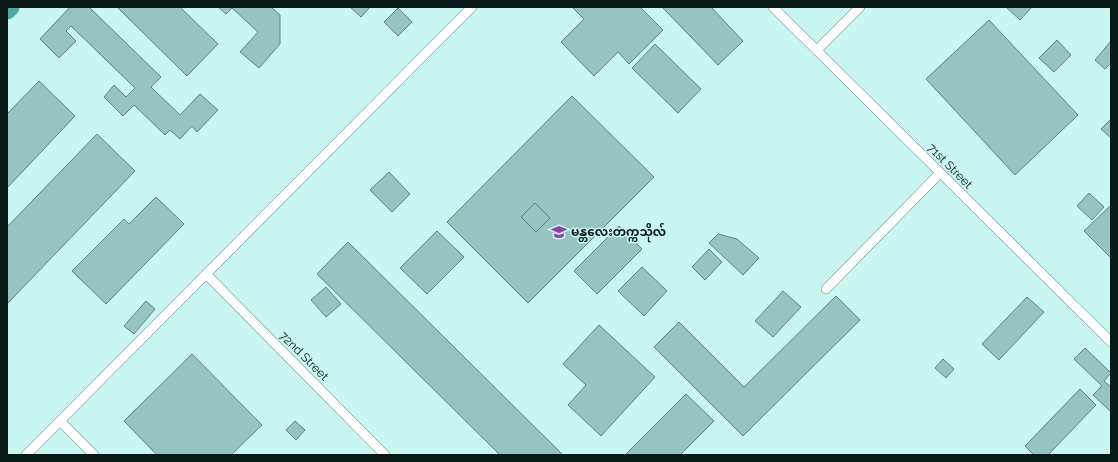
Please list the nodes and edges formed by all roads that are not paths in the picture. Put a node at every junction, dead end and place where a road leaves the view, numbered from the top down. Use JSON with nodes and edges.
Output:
{"nodes":[{"id":1,"x":472,"y":7,"type":"edge"},
{"id":2,"x":773,"y":7,"type":"edge"},
{"id":3,"x":860,"y":7,"type":"edge"},
{"id":4,"x":816,"y":50,"type":"junction"},
{"id":5,"x":940,"y":173,"type":"junction"},
{"id":6,"x":206,"y":274,"type":"junction"},
{"id":7,"x":826,"y":289,"type":"dead end"},
{"id":8,"x":1111,"y":342,"type":"edge"},
{"id":9,"x":60,"y":420,"type":"junction"},
{"id":10,"x":26,"y":455,"type":"edge"},
{"id":11,"x":94,"y":455,"type":"edge"},
{"id":12,"x":385,"y":455,"type":"edge"}],
"edges":[{"from":1,"to":6,"type":"lane"},
{"from":2,"to":4,"type":"lane","name":"71st Street"},
{"from":3,"to":4,"type":"lane"},
{"from":4,"to":5,"type":"lane","name":"71st Street"},
{"from":5,"to":7,"type":"lane"},
{"from":5,"to":8,"type":"lane","name":"71st Street"},
{"from":6,"to":9,"type":"lane"},
{"from":6,"to":12,"type":"lane","name":"72nd Street"},
{"from":9,"to":10,"type":"lane"},
{"from":9,"to":11,"type":"lane"}]}
